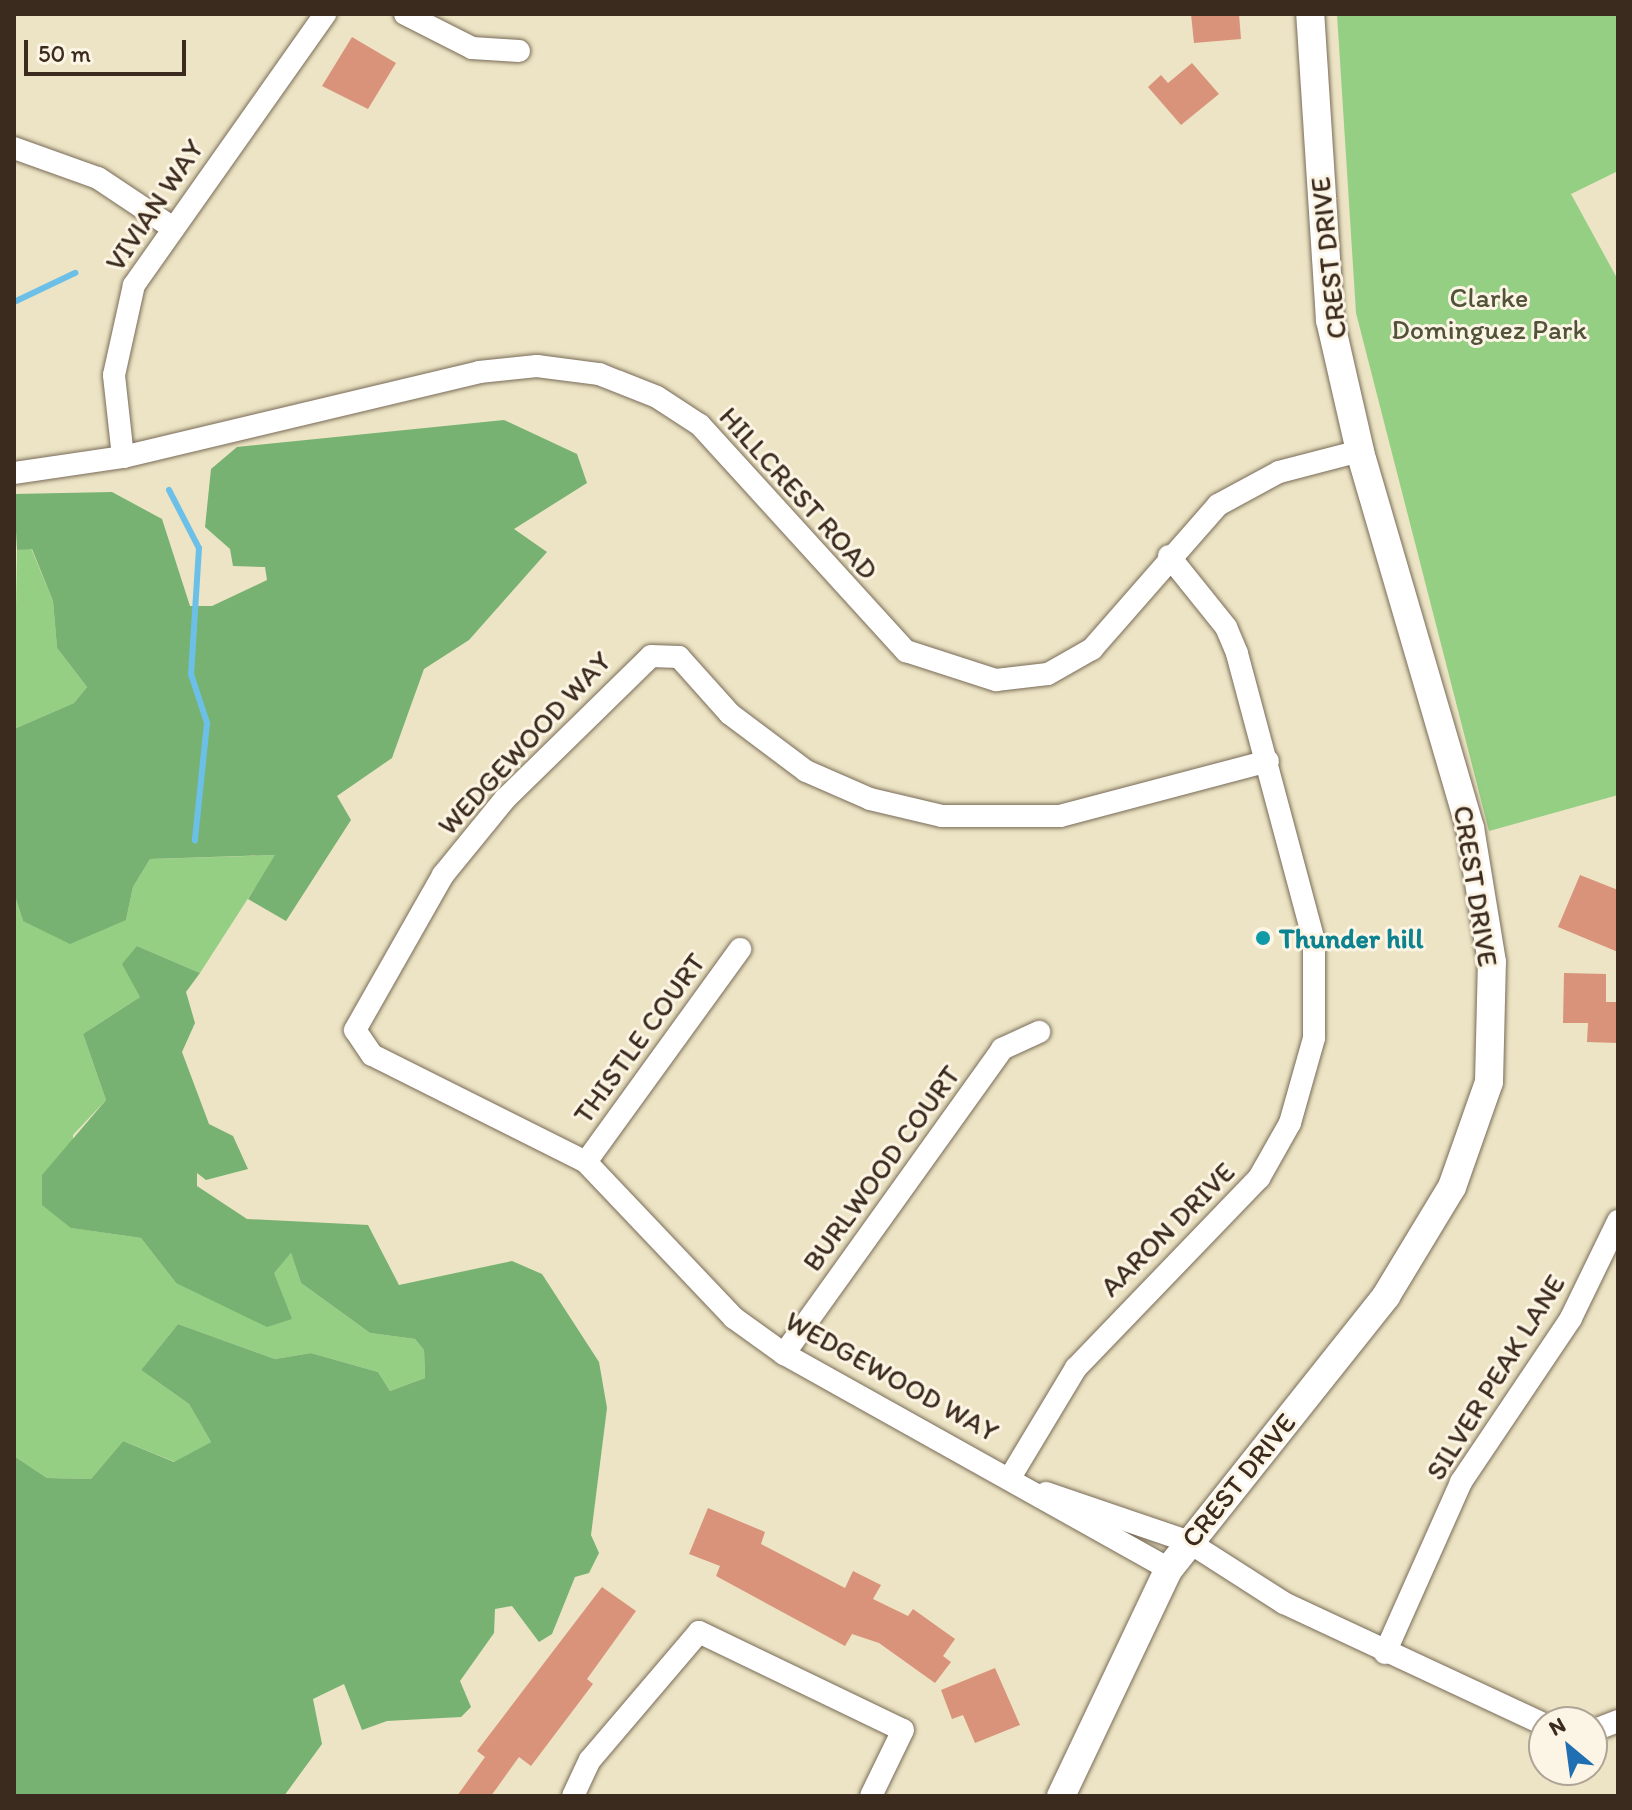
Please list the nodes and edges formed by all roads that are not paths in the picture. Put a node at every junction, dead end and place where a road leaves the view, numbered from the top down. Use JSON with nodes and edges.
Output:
{"nodes":[{"id":1,"x":325,"y":14,"type":"edge"},
{"id":2,"x":405,"y":14,"type":"edge"},
{"id":3,"x":1310,"y":14,"type":"edge"},
{"id":4,"x":519,"y":51,"type":"dead end"},
{"id":5,"x":14,"y":148,"type":"edge"},
{"id":6,"x":170,"y":226,"type":"junction"},
{"id":7,"x":1360,"y":451,"type":"junction"},
{"id":8,"x":123,"y":457,"type":"junction"},
{"id":9,"x":14,"y":473,"type":"edge"},
{"id":10,"x":1169,"y":556,"type":"junction"},
{"id":11,"x":1268,"y":761,"type":"junction"},
{"id":12,"x":740,"y":949,"type":"dead end"},
{"id":13,"x":1039,"y":1032,"type":"dead end"},
{"id":14,"x":586,"y":1162,"type":"junction"},
{"id":15,"x":1618,"y":1221,"type":"edge"},
{"id":16,"x":784,"y":1354,"type":"junction"},
{"id":17,"x":1011,"y":1476,"type":"junction"},
{"id":18,"x":1037,"y":1491,"type":"junction"},
{"id":19,"x":1099,"y":1508,"type":"junction"},
{"id":20,"x":1087,"y":1530,"type":"junction"},
{"id":21,"x":1187,"y":1541,"type":"junction"},
{"id":22,"x":1169,"y":1569,"type":"junction"},
{"id":23,"x":1385,"y":1653,"type":"junction"},
{"id":24,"x":1528,"y":1717,"type":"edge"},
{"id":25,"x":573,"y":1796,"type":"edge"},
{"id":26,"x":871,"y":1796,"type":"edge"},
{"id":27,"x":1061,"y":1796,"type":"edge"}],
"edges":[{"from":1,"to":6,"type":"street","name":"VIVIAN WAY"},
{"from":2,"to":4,"type":"street"},
{"from":3,"to":7,"type":"street","name":"CREST DRIVE"},
{"from":5,"to":6,"type":"street"},
{"from":6,"to":8,"type":"street","name":"VIVIAN WAY"},
{"from":7,"to":10,"type":"street","name":"HILLCREST ROAD"},
{"from":7,"to":21,"type":"street","name":"CREST DRIVE"},
{"from":8,"to":9,"type":"street","name":"HILLCREST ROAD"},
{"from":8,"to":10,"type":"street","name":"HILLCREST ROAD"},
{"from":10,"to":11,"type":"street","name":"AARON DRIVE"},
{"from":11,"to":14,"type":"street","name":"WEDGEWOOD WAY"},
{"from":11,"to":17,"type":"street","name":"AARON DRIVE"},
{"from":12,"to":14,"type":"street","name":"THISTLE COURT"},
{"from":13,"to":16,"type":"street","name":"BURLWOOD COURT"},
{"from":14,"to":16,"type":"street","name":"WEDGEWOOD WAY"},
{"from":15,"to":23,"type":"street","name":"SILVER PEAK LANE"},
{"from":16,"to":17,"type":"street","name":"WEDGEWOOD WAY"},
{"from":17,"to":18,"type":"street","name":"WEDGEWOOD WAY"},
{"from":18,"to":19,"type":"street","name":"WEDGEWOOD WAY"},
{"from":18,"to":20,"type":"street","name":"WEDGEWOOD WAY"},
{"from":19,"to":20,"type":"street"},
{"from":19,"to":21,"type":"street","name":"WEDGEWOOD WAY"},
{"from":20,"to":22,"type":"street","name":"WEDGEWOOD WAY"},
{"from":21,"to":22,"type":"street","name":"CREST DRIVE"},
{"from":21,"to":23,"type":"street"},
{"from":22,"to":27,"type":"street","name":"CREST DRIVE"},
{"from":23,"to":24,"type":"street"},
{"from":25,"to":26,"type":"street"}]}
